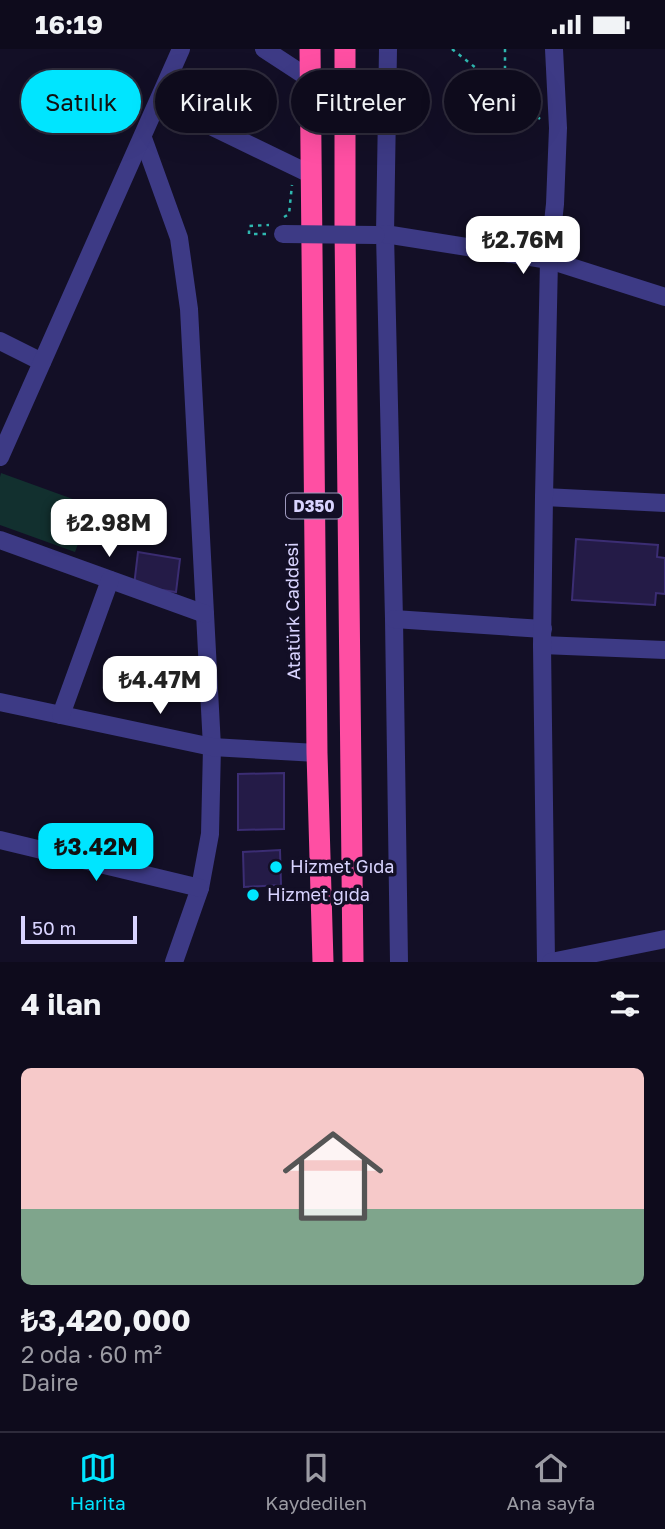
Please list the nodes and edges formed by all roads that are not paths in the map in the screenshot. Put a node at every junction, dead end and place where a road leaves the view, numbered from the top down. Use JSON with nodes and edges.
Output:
{"nodes":[{"id":1,"x":181,"y":49,"type":"edge"},
{"id":2,"x":264,"y":49,"type":"edge"},
{"id":3,"x":310,"y":49,"type":"edge"},
{"id":4,"x":345,"y":49,"type":"edge"},
{"id":5,"x":388,"y":49,"type":"edge"},
{"id":6,"x":554,"y":49,"type":"edge"},
{"id":7,"x":172,"y":70,"type":"edge"},
{"id":8,"x":296,"y":70,"type":"edge"},
{"id":9,"x":310,"y":70,"type":"edge"},
{"id":10,"x":155,"y":110,"type":"edge"},
{"id":11,"x":224,"y":133,"type":"edge"},
{"id":12,"x":305,"y":133,"type":"edge"},
{"id":13,"x":143,"y":138,"type":"junction"},
{"id":14,"x":302,"y":171,"type":"junction"},
{"id":15,"x":280,"y":226,"type":"road end"},
{"id":16,"x":381,"y":234,"type":"junction"},
{"id":17,"x":549,"y":260,"type":"junction"},
{"id":18,"x":665,"y":297,"type":"edge"},
{"id":19,"x":0,"y":341,"type":"edge"},
{"id":20,"x":42,"y":362,"type":"junction"},
{"id":21,"x":0,"y":457,"type":"edge"},
{"id":22,"x":544,"y":497,"type":"junction"},
{"id":23,"x":665,"y":503,"type":"edge"},
{"id":24,"x":0,"y":540,"type":"edge"},
{"id":25,"x":110,"y":580,"type":"junction"},
{"id":26,"x":205,"y":614,"type":"junction"},
{"id":27,"x":394,"y":619,"type":"junction"},
{"id":28,"x":543,"y":637,"type":"junction"},
{"id":29,"x":665,"y":650,"type":"edge"},
{"id":30,"x":0,"y":702,"type":"edge"},
{"id":31,"x":61,"y":715,"type":"junction"},
{"id":32,"x":212,"y":747,"type":"junction"},
{"id":33,"x":317,"y":753,"type":"junction"},
{"id":34,"x":0,"y":840,"type":"edge"},
{"id":35,"x":200,"y":888,"type":"junction"},
{"id":36,"x":665,"y":939,"type":"edge"},
{"id":37,"x":174,"y":962,"type":"edge"},
{"id":38,"x":323,"y":962,"type":"edge"},
{"id":39,"x":353,"y":962,"type":"edge"},
{"id":40,"x":399,"y":962,"type":"edge"},
{"id":41,"x":548,"y":962,"type":"edge"}],
"edges":[{"from":1,"to":7,"type":"street"},
{"from":2,"to":8,"type":"street"},
{"from":3,"to":9,"type":"highway","name":"Atatürk Caddesi","number":"D350"},
{"from":4,"to":39,"type":"highway","number":"D350"},
{"from":5,"to":16,"type":"street"},
{"from":6,"to":17,"type":"street"},
{"from":10,"to":13,"type":"street"},
{"from":11,"to":14,"type":"street"},
{"from":12,"to":14,"type":"highway","name":"Atatürk Caddesi","number":"D350"},
{"from":13,"to":20,"type":"street"},
{"from":13,"to":26,"type":"street"},
{"from":14,"to":33,"type":"highway","name":"Atatürk Caddesi","number":"D350"},
{"from":15,"to":16,"type":"street","bridge":true},
{"from":16,"to":17,"type":"street"},
{"from":16,"to":27,"type":"street"},
{"from":17,"to":18,"type":"street"},
{"from":17,"to":22,"type":"street"},
{"from":19,"to":20,"type":"street"},
{"from":20,"to":21,"type":"street"},
{"from":22,"to":23,"type":"street"},
{"from":22,"to":28,"type":"street"},
{"from":24,"to":25,"type":"street"},
{"from":25,"to":26,"type":"street"},
{"from":25,"to":31,"type":"street"},
{"from":26,"to":32,"type":"street"},
{"from":27,"to":28,"type":"street"},
{"from":27,"to":40,"type":"street"},
{"from":28,"to":29,"type":"street"},
{"from":28,"to":41,"type":"street"},
{"from":30,"to":31,"type":"street"},
{"from":31,"to":32,"type":"street"},
{"from":32,"to":33,"type":"street"},
{"from":32,"to":35,"type":"street"},
{"from":33,"to":38,"type":"highway","name":"Atatürk Caddesi","number":"D350"},
{"from":34,"to":35,"type":"street"},
{"from":35,"to":37,"type":"street"},
{"from":36,"to":41,"type":"street"}]}
